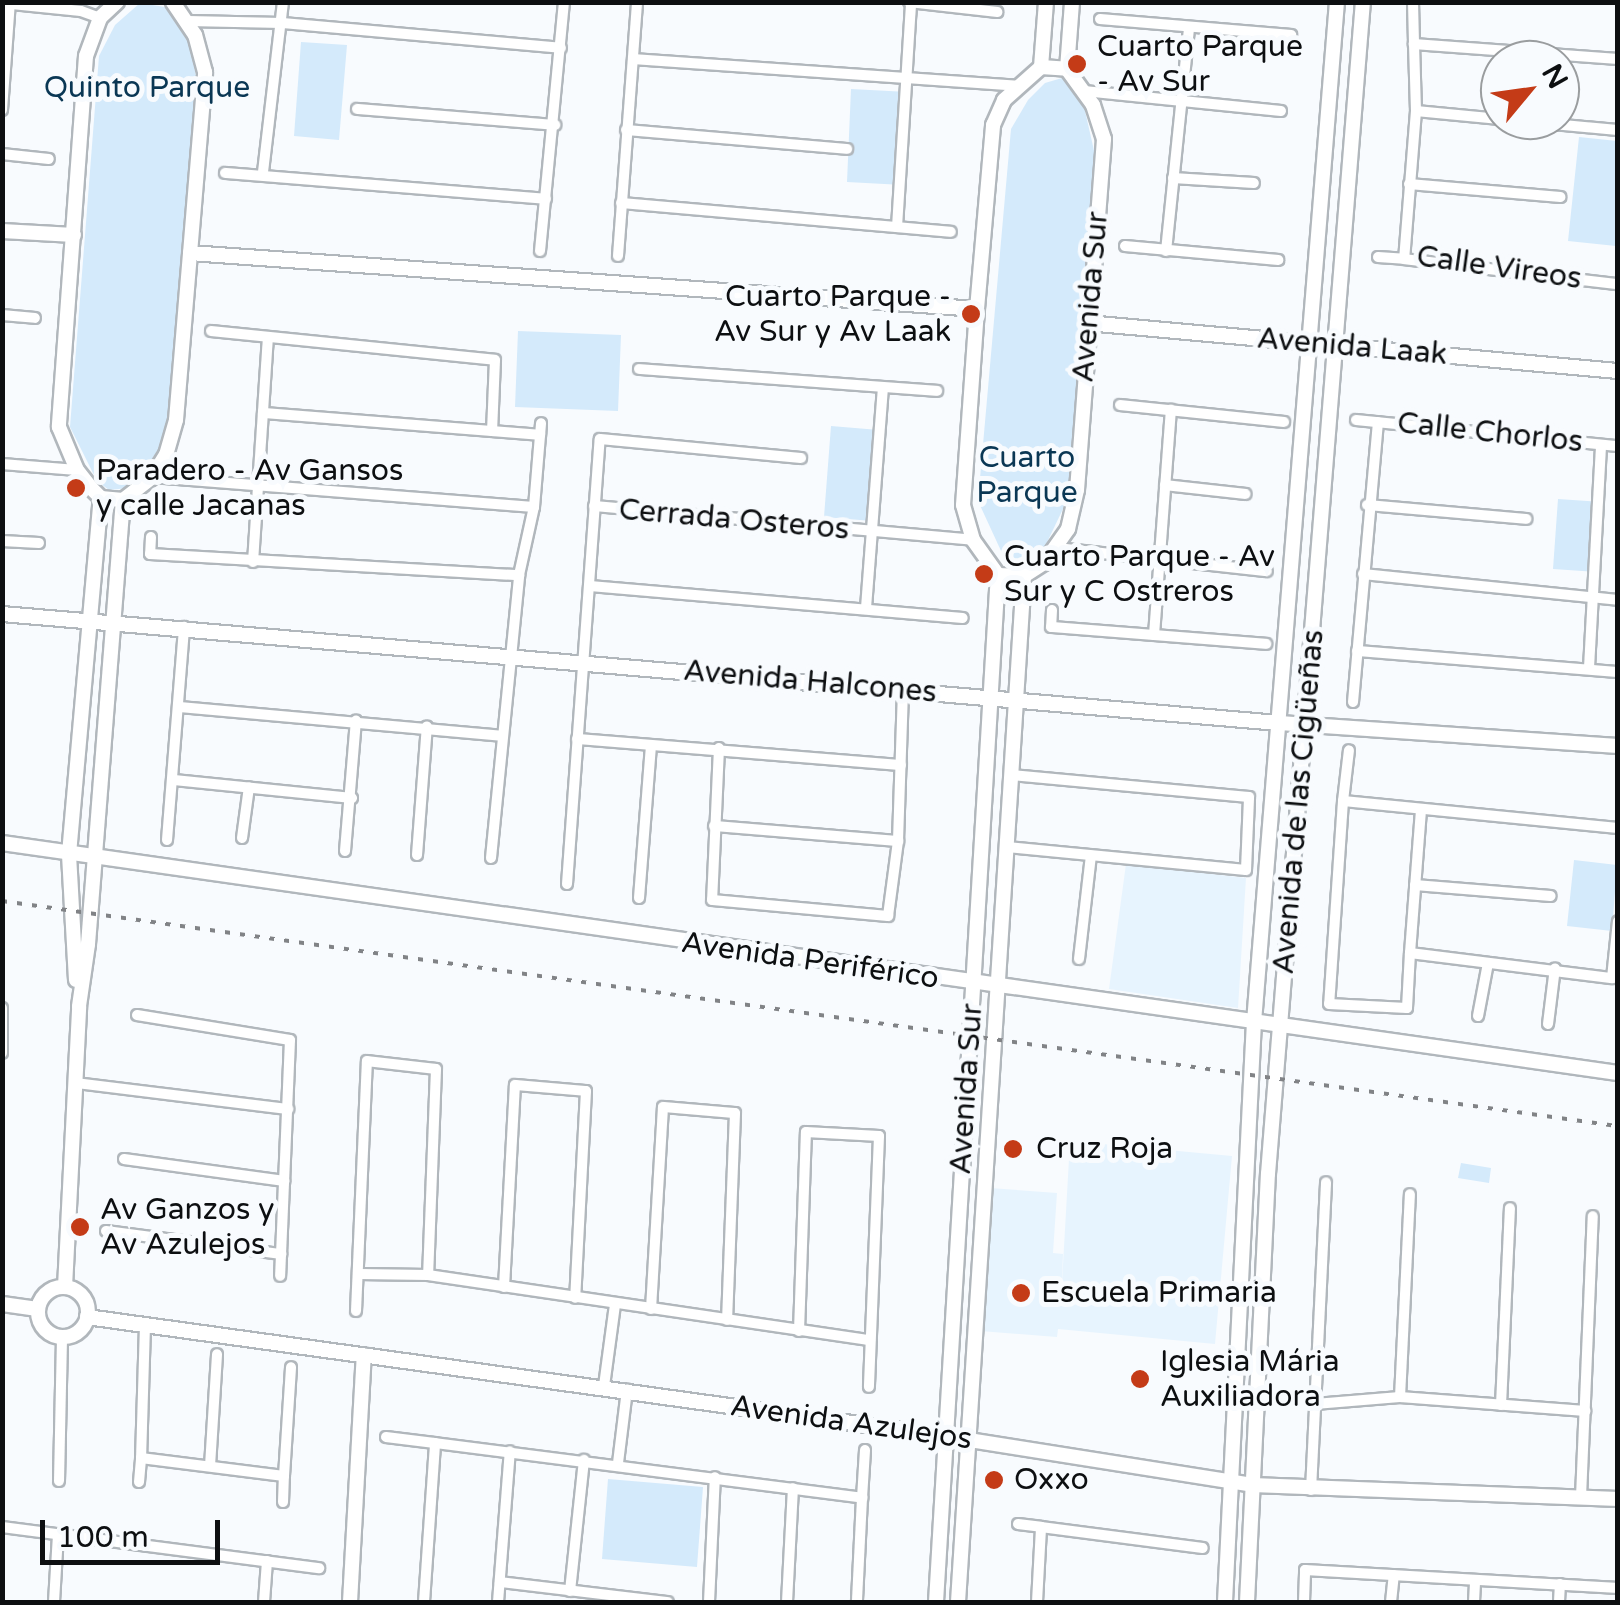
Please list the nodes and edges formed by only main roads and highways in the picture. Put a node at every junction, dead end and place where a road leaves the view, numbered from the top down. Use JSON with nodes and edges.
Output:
{"nodes":[{"id":1,"x":117,"y":2,"type":"edge"},
{"id":2,"x":173,"y":2,"type":"edge"},
{"id":3,"x":1046,"y":2,"type":"edge"},
{"id":4,"x":1072,"y":2,"type":"edge"},
{"id":5,"x":1337,"y":2,"type":"edge"},
{"id":6,"x":1363,"y":2,"type":"edge"},
{"id":7,"x":1041,"y":66,"type":"junction"},
{"id":8,"x":1067,"y":69,"type":"junction"},
{"id":9,"x":2,"y":232,"type":"edge"},
{"id":10,"x":74,"y":235,"type":"junction"},
{"id":11,"x":190,"y":252,"type":"junction"},
{"id":12,"x":977,"y":309,"type":"junction"},
{"id":13,"x":1087,"y":323,"type":"junction"},
{"id":14,"x":1310,"y":343,"type":"junction"},
{"id":15,"x":1338,"y":345,"type":"junction"},
{"id":16,"x":1618,"y":371,"type":"edge"},
{"id":17,"x":101,"y":498,"type":"junction"},
{"id":18,"x":124,"y":500,"type":"junction"},
{"id":19,"x":998,"y":575,"type":"junction"},
{"id":20,"x":1024,"y":576,"type":"junction"},
{"id":21,"x":2,"y":614,"type":"edge"},
{"id":22,"x":90,"y":618,"type":"junction"},
{"id":23,"x":115,"y":621,"type":"junction"},
{"id":24,"x":990,"y":698,"type":"junction"},
{"id":25,"x":1016,"y":699,"type":"junction"},
{"id":26,"x":1278,"y":724,"type":"junction"},
{"id":27,"x":1307,"y":725,"type":"junction"},
{"id":28,"x":1618,"y":746,"type":"edge"},
{"id":29,"x":2,"y":843,"type":"edge"},
{"id":30,"x":69,"y":854,"type":"junction"},
{"id":31,"x":95,"y":858,"type":"junction"},
{"id":32,"x":80,"y":944,"type":"junction"},
{"id":33,"x":973,"y":984,"type":"junction"},
{"id":34,"x":998,"y":988,"type":"junction"},
{"id":35,"x":1254,"y":1022,"type":"junction"},
{"id":36,"x":1280,"y":1024,"type":"junction"},
{"id":37,"x":1618,"y":1074,"type":"edge"},
{"id":38,"x":964,"y":1134,"type":"junction"},
{"id":39,"x":988,"y":1136,"type":"junction"},
{"id":40,"x":65,"y":1287,"type":"junction"},
{"id":41,"x":2,"y":1304,"type":"edge"},
{"id":42,"x":38,"y":1309,"type":"junction"},
{"id":43,"x":87,"y":1318,"type":"junction"},
{"id":44,"x":364,"y":1355,"type":"junction"},
{"id":45,"x":946,"y":1436,"type":"junction"},
{"id":46,"x":968,"y":1440,"type":"junction"},
{"id":47,"x":1231,"y":1482,"type":"junction"},
{"id":48,"x":1253,"y":1485,"type":"junction"},
{"id":49,"x":1618,"y":1500,"type":"edge"},
{"id":50,"x":350,"y":1602,"type":"edge"},
{"id":51,"x":936,"y":1602,"type":"edge"},
{"id":52,"x":958,"y":1602,"type":"edge"},
{"id":53,"x":1225,"y":1602,"type":"edge"},
{"id":54,"x":1247,"y":1602,"type":"edge"}],
"edges":[{"from":1,"to":10,"type":"main road"},
{"from":2,"to":11,"type":"main road"},
{"from":3,"to":7,"type":"main road"},
{"from":4,"to":8,"type":"main road"},
{"from":5,"to":14,"type":"main road","name":"Avenida de las Cigüeñas"},
{"from":6,"to":15,"type":"main road","name":"Avenida de las Cigüeñas"},
{"from":7,"to":8,"type":"main road"},
{"from":7,"to":12,"type":"main road"},
{"from":8,"to":13,"type":"main road","name":"Avenida Sur"},
{"from":9,"to":10,"type":"main road"},
{"from":10,"to":17,"type":"main road"},
{"from":11,"to":12,"type":"main road"},
{"from":11,"to":18,"type":"main road"},
{"from":12,"to":19,"type":"main road"},
{"from":13,"to":14,"type":"main road","name":"Avenida Laak"},
{"from":13,"to":20,"type":"main road","name":"Avenida Sur"},
{"from":14,"to":15,"type":"main road","name":"Avenida Laak"},
{"from":14,"to":26,"type":"main road","name":"Avenida de las Cigüeñas"},
{"from":15,"to":16,"type":"main road","name":"Avenida Laak"},
{"from":15,"to":27,"type":"main road","name":"Avenida de las Cigüeñas"},
{"from":17,"to":18,"type":"main road"},
{"from":17,"to":22,"type":"main road"},
{"from":18,"to":23,"type":"main road"},
{"from":19,"to":20,"type":"main road"},
{"from":19,"to":24,"type":"main road","name":"Avenida Sur"},
{"from":20,"to":25,"type":"main road","name":"Avenida Sur"},
{"from":21,"to":22,"type":"main road","name":"Avenida Halcones"},
{"from":22,"to":23,"type":"main road","name":"Avenida Halcones"},
{"from":22,"to":30,"type":"main road"},
{"from":23,"to":24,"type":"main road","name":"Avenida Halcones"},
{"from":23,"to":31,"type":"main road"},
{"from":24,"to":25,"type":"main road","name":"Avenida Halcones"},
{"from":24,"to":33,"type":"main road","name":"Avenida Sur"},
{"from":25,"to":26,"type":"main road","name":"Avenida Halcones"},
{"from":25,"to":34,"type":"main road","name":"Avenida Sur"},
{"from":26,"to":27,"type":"main road","name":"Avenida Halcones"},
{"from":26,"to":35,"type":"main road","name":"Avenida de las Cigüeñas"},
{"from":27,"to":28,"type":"main road","name":"Avenida Halcones"},
{"from":27,"to":36,"type":"main road","name":"Avenida de las Cigüeñas"},
{"from":29,"to":30,"type":"main road","name":"Avenida Periférico"},
{"from":30,"to":31,"type":"main road","name":"Avenida Periférico"},
{"from":30,"to":32,"type":"main road"},
{"from":31,"to":32,"type":"main road"},
{"from":31,"to":33,"type":"main road","name":"Avenida Periférico"},
{"from":32,"to":40,"type":"main road"},
{"from":33,"to":34,"type":"main road","name":"Avenida Periférico"},
{"from":33,"to":38,"type":"main road","name":"Avenida Sur"},
{"from":34,"to":35,"type":"main road","name":"Avenida Periférico"},
{"from":34,"to":39,"type":"main road","name":"Avenida Sur"},
{"from":35,"to":36,"type":"main road","name":"Avenida Periférico"},
{"from":35,"to":47,"type":"main road","name":"Avenida de las Cigüeñas"},
{"from":36,"to":37,"type":"main road","name":"Avenida Periférico"},
{"from":36,"to":48,"type":"main road","name":"Avenida de las Cigüeñas"},
{"from":38,"to":39,"type":"main road"},
{"from":38,"to":45,"type":"main road","name":"Avenida Sur"},
{"from":39,"to":46,"type":"main road","name":"Avenida Sur"},
{"from":40,"to":42,"type":"main road"},
{"from":40,"to":43,"type":"main road"},
{"from":41,"to":42,"type":"main road"},
{"from":42,"to":43,"type":"main road"},
{"from":43,"to":44,"type":"main road","name":"Avenida Azulejos"},
{"from":44,"to":45,"type":"main road","name":"Avenida Azulejos"},
{"from":44,"to":50,"type":"main road"},
{"from":45,"to":51,"type":"main road","name":"Avenida Sur"},
{"from":46,"to":47,"type":"main road","name":"Avenida Azulejos"},
{"from":46,"to":52,"type":"main road","name":"Avenida Sur"},
{"from":47,"to":48,"type":"main road","name":"Avenida Azulejos"},
{"from":47,"to":53,"type":"main road","name":"Avenida de las Cigüeñas"},
{"from":48,"to":49,"type":"main road","name":"Avenida Azulejos"},
{"from":48,"to":54,"type":"main road","name":"Avenida de las Cigüeñas"}]}
